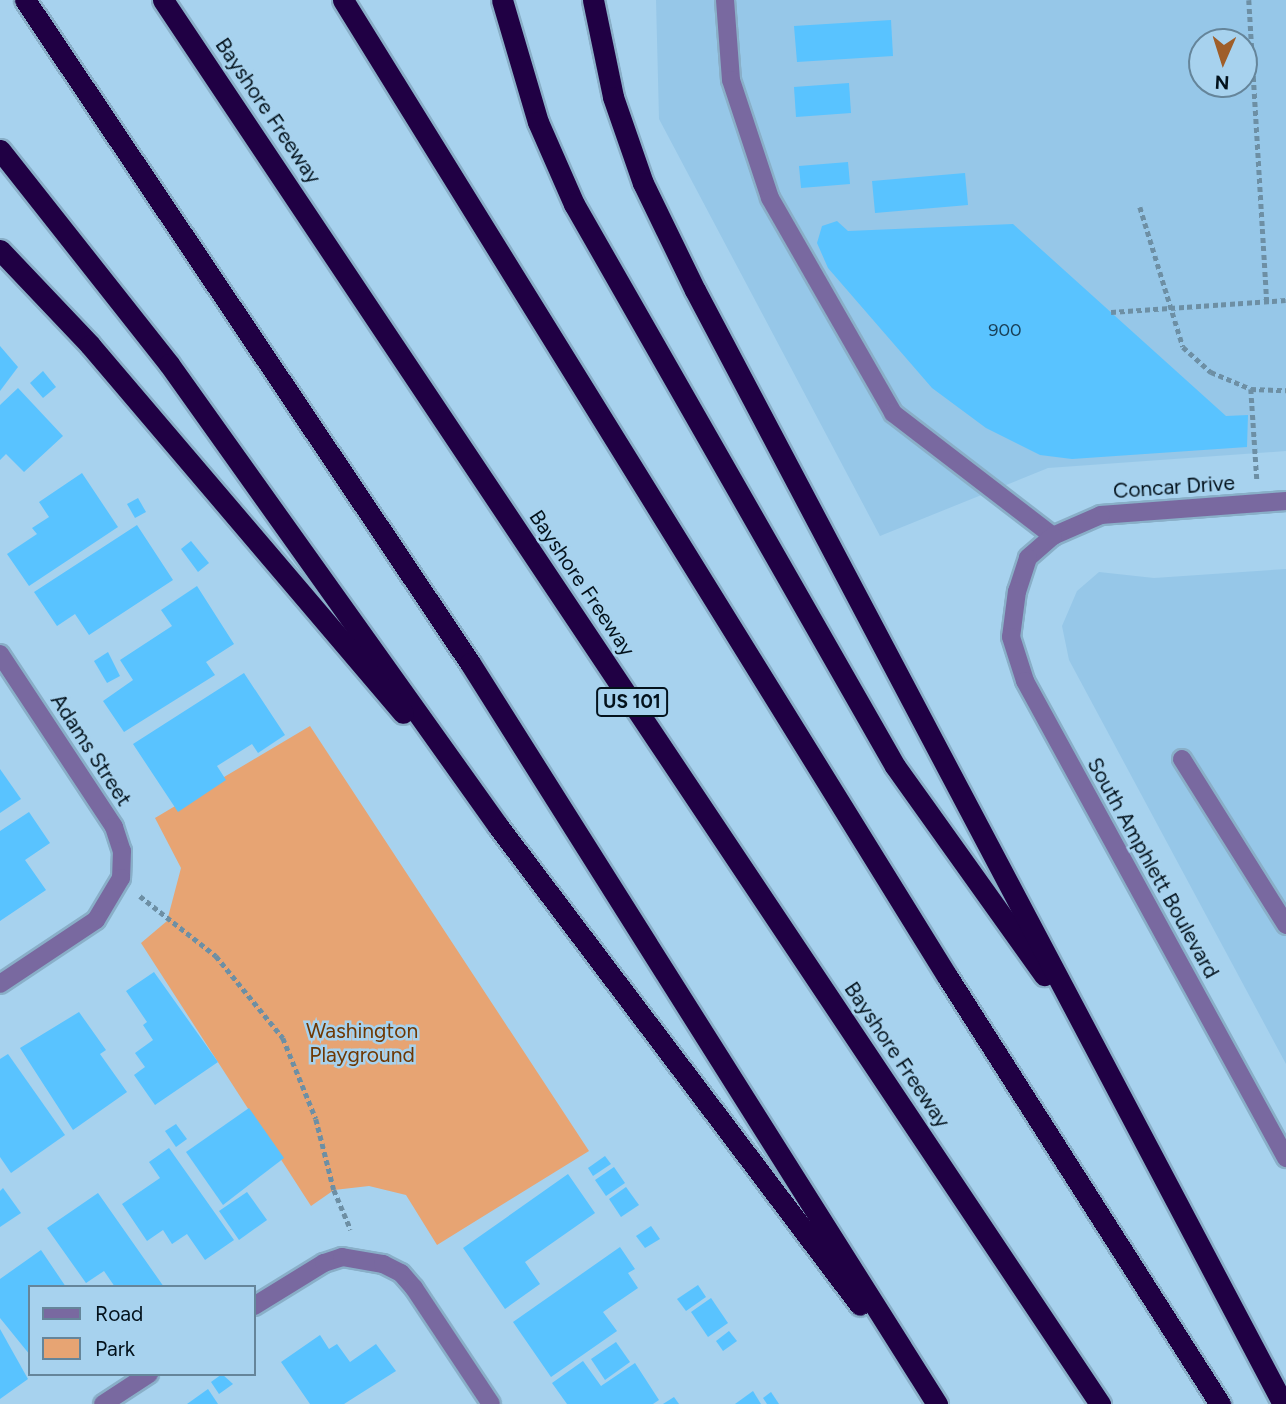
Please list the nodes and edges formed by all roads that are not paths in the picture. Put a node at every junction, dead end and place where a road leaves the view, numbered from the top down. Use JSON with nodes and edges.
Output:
{"nodes":[{"id":1,"x":26,"y":0,"type":"edge"},
{"id":2,"x":163,"y":0,"type":"edge"},
{"id":3,"x":343,"y":0,"type":"edge"},
{"id":4,"x":502,"y":0,"type":"edge"},
{"id":5,"x":593,"y":0,"type":"edge"},
{"id":6,"x":725,"y":0,"type":"edge"},
{"id":7,"x":0,"y":150,"type":"edge"},
{"id":8,"x":0,"y":250,"type":"edge"},
{"id":9,"x":1286,"y":501,"type":"edge"},
{"id":10,"x":1053,"y":536,"type":"junction"},
{"id":11,"x":1017,"y":591,"type":"joint"},
{"id":12,"x":0,"y":654,"type":"edge"},
{"id":13,"x":1182,"y":760,"type":"dead end"},
{"id":14,"x":498,"y":826,"type":"junction"},
{"id":15,"x":1286,"y":925,"type":"edge"},
{"id":16,"x":0,"y":984,"type":"edge"},
{"id":17,"x":1092,"y":1042,"type":"junction"},
{"id":18,"x":1286,"y":1158,"type":"edge"},
{"id":19,"x":256,"y":1305,"type":"edge"},
{"id":20,"x":146,"y":1376,"type":"edge"},
{"id":21,"x":103,"y":1404,"type":"edge"},
{"id":22,"x":491,"y":1404,"type":"edge"},
{"id":23,"x":936,"y":1404,"type":"edge"},
{"id":24,"x":1100,"y":1404,"type":"edge"},
{"id":25,"x":1220,"y":1404,"type":"edge"},
{"id":26,"x":1283,"y":1404,"type":"edge"}],
"edges":[{"from":1,"to":23,"type":"highway"},
{"from":2,"to":24,"type":"highway","name":"Bayshore Freeway","number":"US 101"},
{"from":3,"to":25,"type":"highway"},
{"from":4,"to":17,"type":"highway"},
{"from":5,"to":17,"type":"highway"},
{"from":6,"to":10,"type":"street"},
{"from":7,"to":14,"type":"highway"},
{"from":8,"to":14,"type":"highway"},
{"from":9,"to":10,"type":"street","name":"Concar Drive"},
{"from":10,"to":11,"type":"street","name":"Concar Drive"},
{"from":11,"to":18,"type":"street","name":"South Amphlett Boulevard"},
{"from":12,"to":16,"type":"street","name":"Adams Street"},
{"from":13,"to":15,"type":"street"},
{"from":14,"to":23,"type":"highway"},
{"from":17,"to":26,"type":"highway"},
{"from":19,"to":22,"type":"street"},
{"from":20,"to":21,"type":"street"}]}
